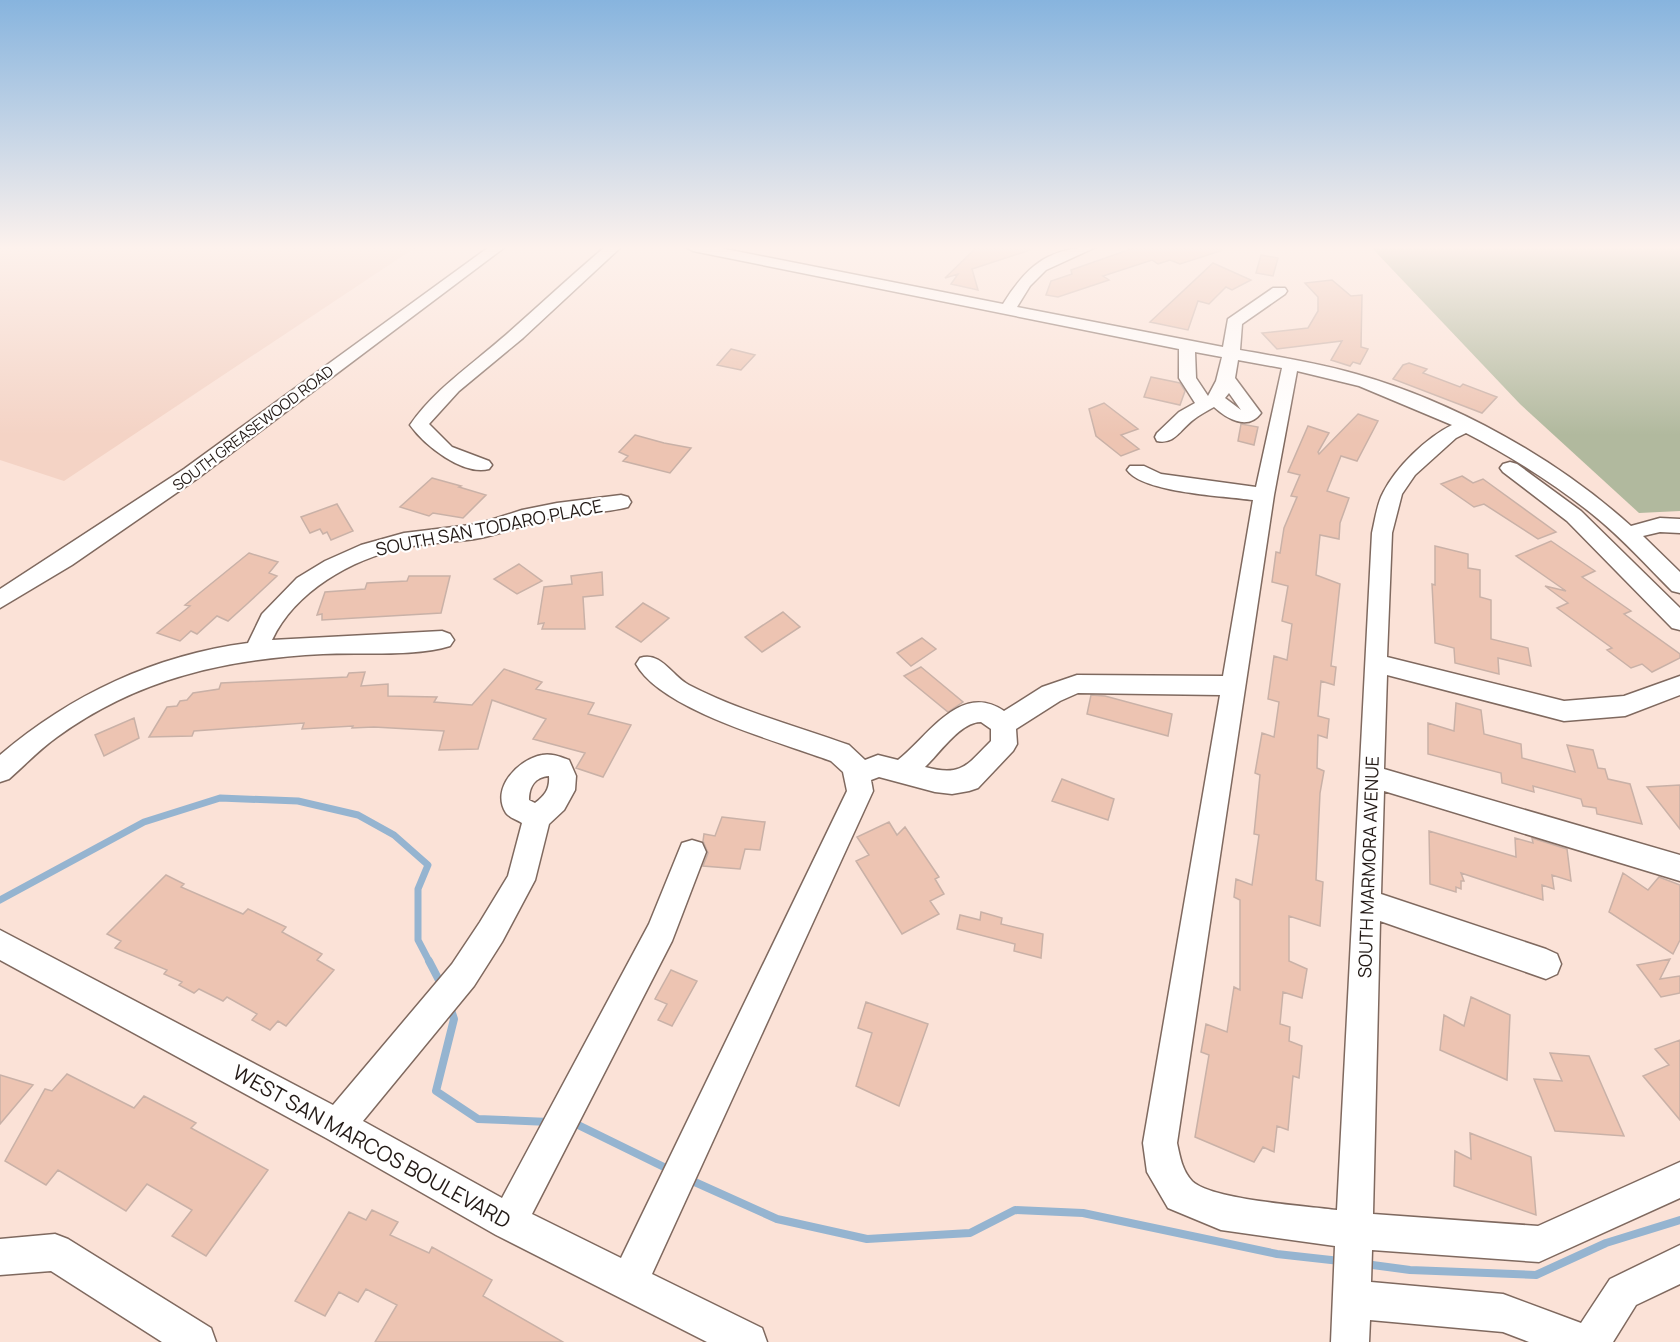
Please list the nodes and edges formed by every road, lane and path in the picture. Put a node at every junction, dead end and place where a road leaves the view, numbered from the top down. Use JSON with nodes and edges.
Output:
{"nodes":[{"id":1,"x":413,"y":310,"type":"edge"},
{"id":2,"x":543,"y":310,"type":"edge"},
{"id":3,"x":1011,"y":310,"type":"edge"},
{"id":4,"x":1252,"y":310,"type":"edge"},
{"id":5,"x":1188,"y":345,"type":"junction"},
{"id":6,"x":1231,"y":354,"type":"junction"},
{"id":7,"x":1289,"y":371,"type":"junction"},
{"id":8,"x":1224,"y":380,"type":"junction"},
{"id":9,"x":1212,"y":402,"type":"junction"},
{"id":10,"x":1457,"y":430,"type":"junction"},
{"id":11,"x":1164,"y":437,"type":"dead end"},
{"id":12,"x":482,"y":465,"type":"dead end"},
{"id":13,"x":1137,"y":470,"type":"dead end"},
{"id":14,"x":1264,"y":495,"type":"junction"},
{"id":15,"x":621,"y":502,"type":"dead end"},
{"id":16,"x":1680,"y":526,"type":"edge"},
{"id":17,"x":1626,"y":534,"type":"junction"},
{"id":18,"x":1680,"y":585,"type":"edge"},
{"id":19,"x":0,"y":600,"type":"edge"},
{"id":20,"x":1680,"y":622,"type":"edge"},
{"id":21,"x":442,"y":640,"type":"dead end"},
{"id":22,"x":256,"y":650,"type":"junction"},
{"id":23,"x":1375,"y":663,"type":"junction"},
{"id":24,"x":648,"y":664,"type":"dead end"},
{"id":25,"x":1680,"y":685,"type":"edge"},
{"id":26,"x":1232,"y":686,"type":"junction"},
{"id":27,"x":1003,"y":724,"type":"junction"},
{"id":28,"x":0,"y":771,"type":"edge"},
{"id":29,"x":903,"y":771,"type":"junction"},
{"id":30,"x":858,"y":774,"type":"junction"},
{"id":31,"x":1371,"y":776,"type":"junction"},
{"id":32,"x":537,"y":818,"type":"dead end"},
{"id":33,"x":692,"y":852,"type":"dead end"},
{"id":34,"x":1680,"y":868,"type":"edge"},
{"id":35,"x":1368,"y":903,"type":"junction"},
{"id":36,"x":0,"y":944,"type":"edge"},
{"id":37,"x":1546,"y":963,"type":"dead end"},
{"id":38,"x":338,"y":1126,"type":"junction"},
{"id":39,"x":1680,"y":1180,"type":"edge"},
{"id":40,"x":509,"y":1222,"type":"junction"},
{"id":41,"x":1355,"y":1231,"type":"junction"},
{"id":42,"x":0,"y":1257,"type":"edge"},
{"id":43,"x":1680,"y":1264,"type":"edge"},
{"id":44,"x":629,"y":1282,"type":"junction"},
{"id":45,"x":1352,"y":1299,"type":"junction"},
{"id":46,"x":197,"y":1342,"type":"edge"},
{"id":47,"x":748,"y":1342,"type":"edge"},
{"id":48,"x":1350,"y":1342,"type":"edge"},
{"id":49,"x":1579,"y":1342,"type":"edge"},
{"id":50,"x":1591,"y":1342,"type":"edge"}],
"edges":[{"from":1,"to":19,"type":"street","name":"SOUTH GREASEWOOD ROAD"},
{"from":2,"to":12,"type":"street"},
{"from":3,"to":5,"type":"street"},
{"from":4,"to":6,"type":"street"},
{"from":5,"to":6,"type":"street"},
{"from":5,"to":9,"type":"street"},
{"from":6,"to":7,"type":"street"},
{"from":6,"to":8,"type":"street"},
{"from":6,"to":10,"type":"street"},
{"from":7,"to":10,"type":"street"},
{"from":7,"to":14,"type":"street"},
{"from":8,"to":9,"type":"street"},
{"from":8,"to":9,"type":"street"},
{"from":9,"to":11,"type":"street"},
{"from":10,"to":17,"type":"street"},
{"from":10,"to":20,"type":"street"},
{"from":10,"to":23,"type":"street","name":"SOUTH MARMORA AVENUE"},
{"from":13,"to":14,"type":"street"},
{"from":14,"to":26,"type":"street"},
{"from":15,"to":22,"type":"street","name":"SOUTH SAN TODARO PLACE"},
{"from":16,"to":17,"type":"street"},
{"from":17,"to":18,"type":"street"},
{"from":21,"to":22,"type":"street"},
{"from":22,"to":28,"type":"street"},
{"from":23,"to":25,"type":"street"},
{"from":23,"to":31,"type":"street","name":"SOUTH MARMORA AVENUE"},
{"from":24,"to":30,"type":"street"},
{"from":26,"to":27,"type":"street"},
{"from":26,"to":41,"type":"street"},
{"from":27,"to":29,"type":"street"},
{"from":27,"to":29,"type":"street"},
{"from":29,"to":30,"type":"street"},
{"from":30,"to":44,"type":"street"},
{"from":31,"to":34,"type":"street"},
{"from":31,"to":35,"type":"street","name":"SOUTH MARMORA AVENUE"},
{"from":32,"to":38,"type":"street"},
{"from":33,"to":40,"type":"street"},
{"from":35,"to":37,"type":"street"},
{"from":35,"to":41,"type":"street","name":"SOUTH MARMORA AVENUE"},
{"from":36,"to":38,"type":"street","name":"WEST SAN MARCOS BOULEVARD"},
{"from":38,"to":40,"type":"street","name":"WEST SAN MARCOS BOULEVARD"},
{"from":39,"to":41,"type":"street"},
{"from":40,"to":44,"type":"street","name":"WEST SAN MARCOS BOULEVARD"},
{"from":41,"to":45,"type":"street","name":"SOUTH MARMORA AVENUE"},
{"from":42,"to":46,"type":"street"},
{"from":43,"to":50,"type":"street"},
{"from":44,"to":47,"type":"street","name":"WEST SAN MARCOS BOULEVARD"},
{"from":45,"to":48,"type":"street","name":"SOUTH MARMORA AVENUE"},
{"from":45,"to":49,"type":"street"}]}
